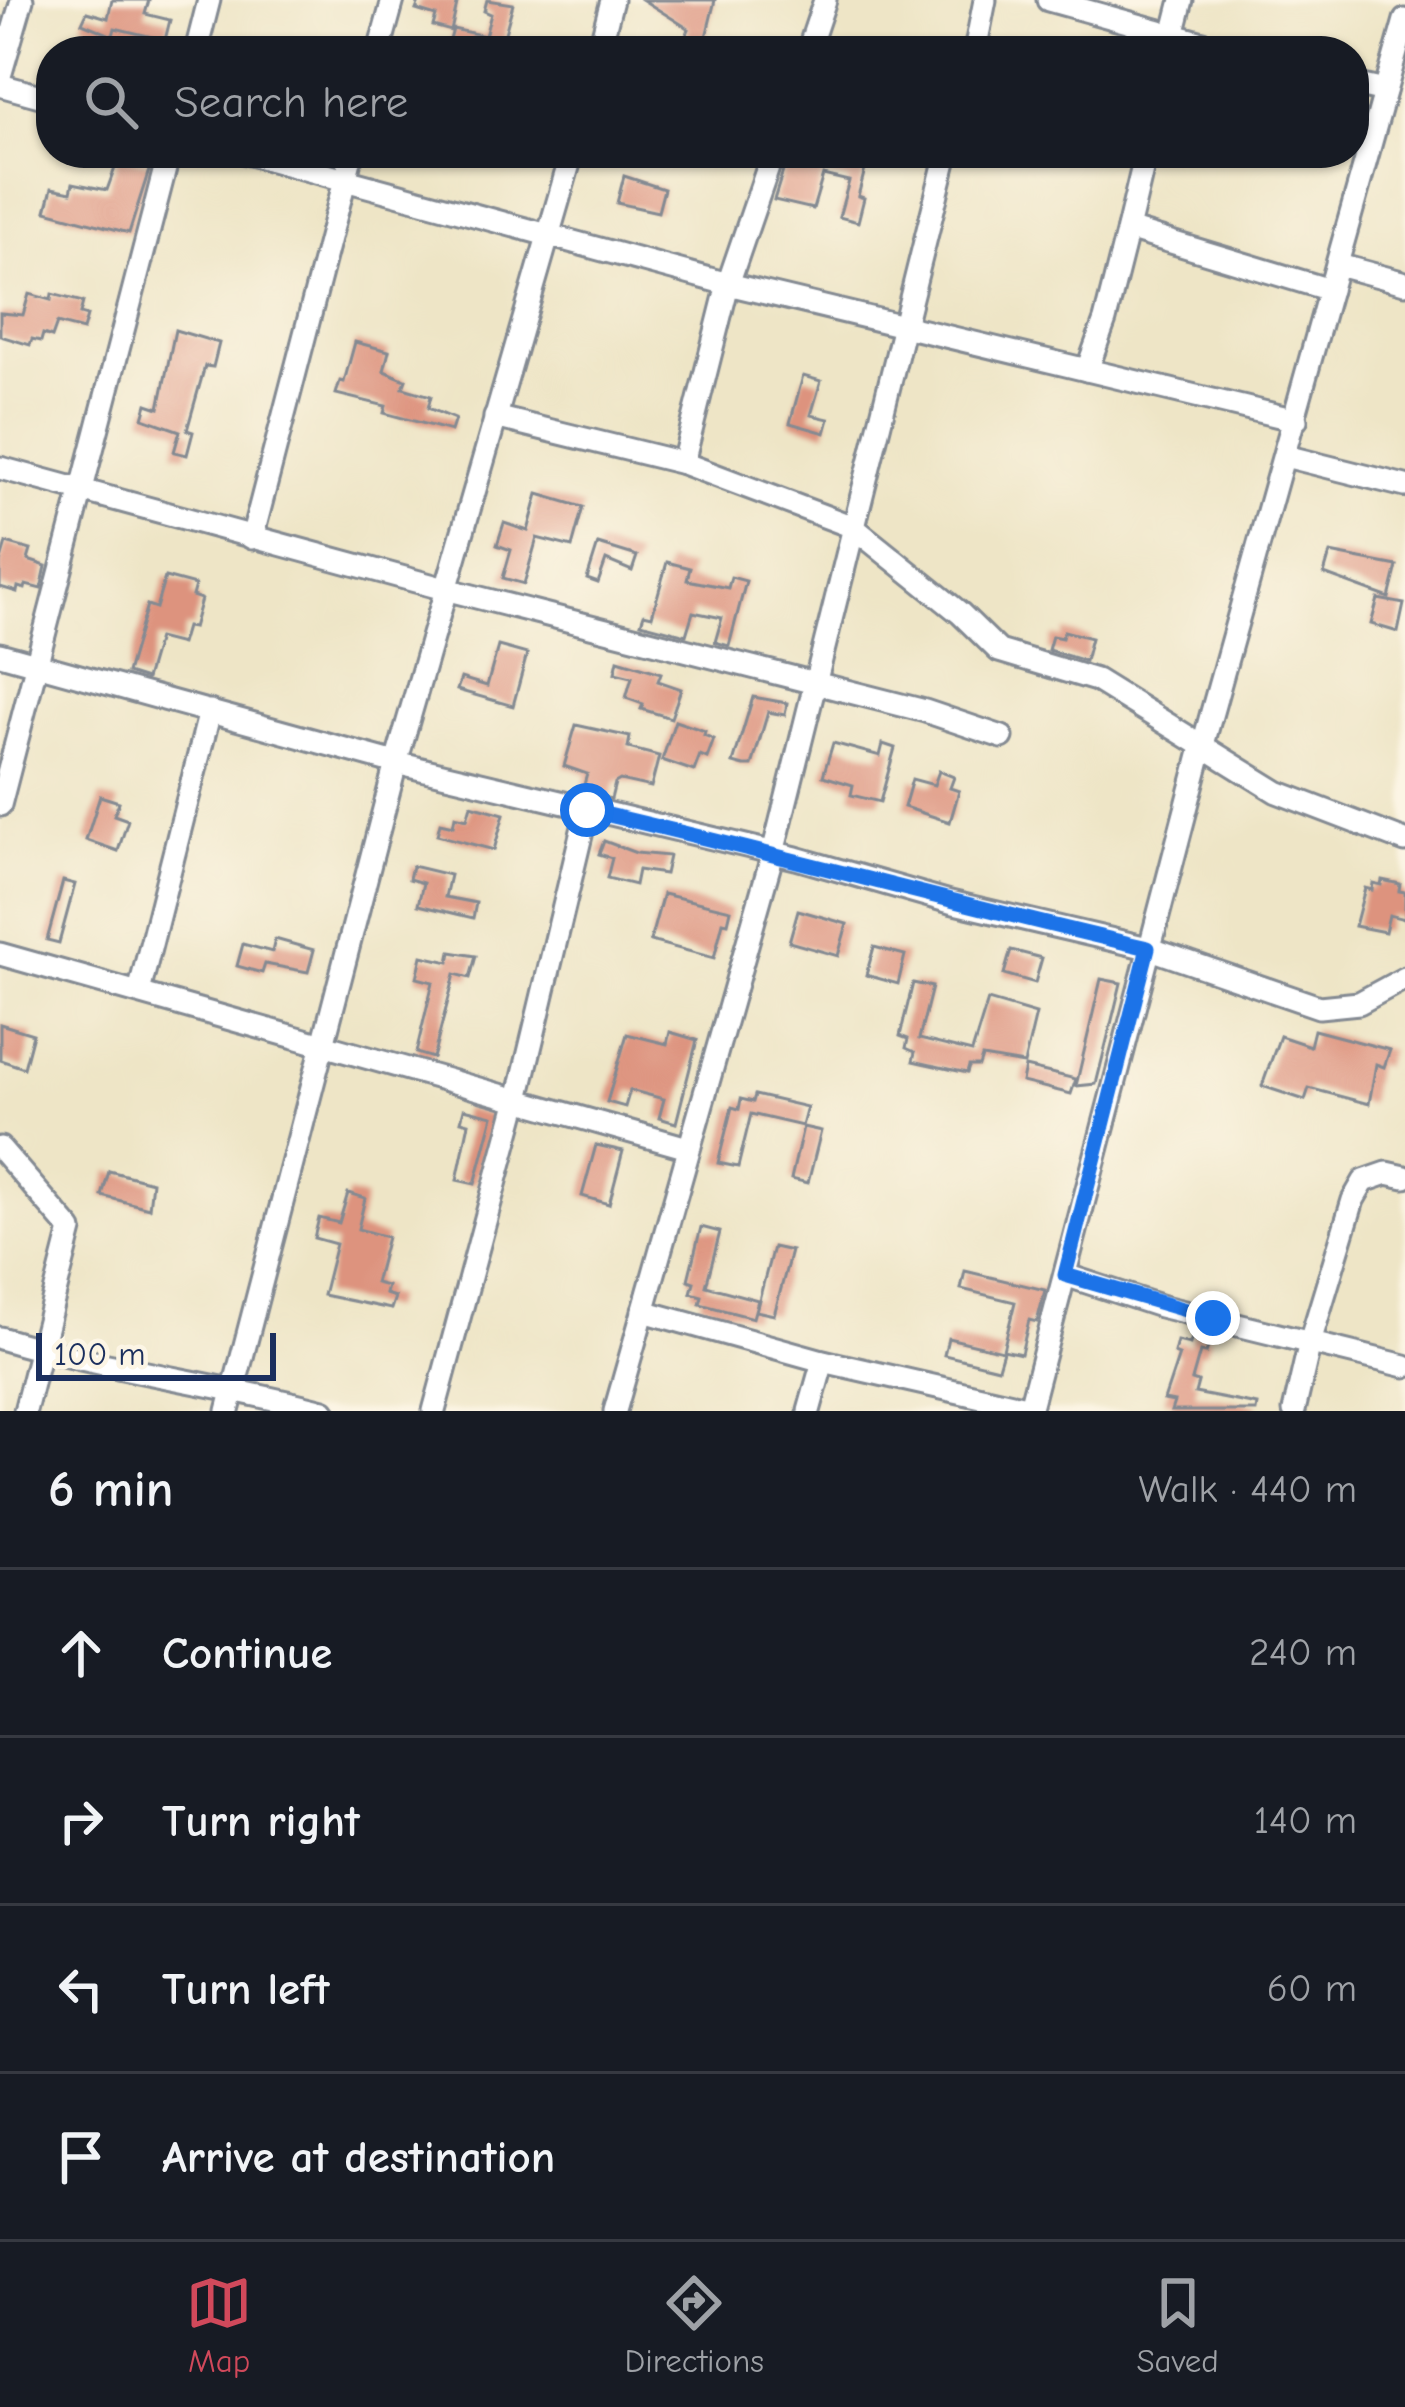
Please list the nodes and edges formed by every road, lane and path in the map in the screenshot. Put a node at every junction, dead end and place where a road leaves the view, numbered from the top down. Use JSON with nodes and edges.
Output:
{"nodes":[{"id":1,"x":22,"y":0,"type":"edge"},
{"id":2,"x":209,"y":0,"type":"edge"},
{"id":3,"x":392,"y":0,"type":"edge"},
{"id":4,"x":612,"y":0,"type":"edge"},
{"id":5,"x":825,"y":0,"type":"edge"},
{"id":6,"x":985,"y":0,"type":"edge"},
{"id":7,"x":1048,"y":0,"type":"edge"},
{"id":8,"x":1182,"y":0,"type":"edge"},
{"id":9,"x":1405,"y":20,"type":"edge"},
{"id":10,"x":200,"y":36,"type":"edge"},
{"id":11,"x":383,"y":36,"type":"edge"},
{"id":12,"x":603,"y":36,"type":"edge"},
{"id":13,"x":813,"y":36,"type":"edge"},
{"id":14,"x":978,"y":36,"type":"edge"},
{"id":15,"x":1153,"y":36,"type":"edge"},
{"id":16,"x":1173,"y":36,"type":"edge"},
{"id":17,"x":0,"y":80,"type":"edge"},
{"id":18,"x":1369,"y":87,"type":"edge"},
{"id":19,"x":1385,"y":91,"type":"junction"},
{"id":20,"x":36,"y":93,"type":"edge"},
{"id":21,"x":1369,"y":150,"type":"edge"},
{"id":22,"x":165,"y":168,"type":"edge"},
{"id":23,"x":301,"y":168,"type":"edge"},
{"id":24,"x":348,"y":168,"type":"edge"},
{"id":25,"x":568,"y":168,"type":"edge"},
{"id":26,"x":768,"y":168,"type":"edge"},
{"id":27,"x":942,"y":168,"type":"edge"},
{"id":28,"x":1142,"y":168,"type":"edge"},
{"id":29,"x":1364,"y":168,"type":"edge"},
{"id":30,"x":345,"y":180,"type":"junction"},
{"id":31,"x":1128,"y":229,"type":"junction"},
{"id":32,"x":548,"y":236,"type":"junction"},
{"id":33,"x":1338,"y":265,"type":"junction"},
{"id":34,"x":1405,"y":283,"type":"edge"},
{"id":35,"x":728,"y":284,"type":"junction"},
{"id":36,"x":1330,"y":290,"type":"junction"},
{"id":37,"x":902,"y":325,"type":"junction"},
{"id":38,"x":1087,"y":370,"type":"junction"},
{"id":39,"x":495,"y":417,"type":"junction"},
{"id":40,"x":1296,"y":420,"type":"junction"},
{"id":41,"x":1285,"y":456,"type":"junction"},
{"id":42,"x":683,"y":463,"type":"junction"},
{"id":43,"x":0,"y":468,"type":"edge"},
{"id":44,"x":1405,"y":485,"type":"edge"},
{"id":45,"x":80,"y":491,"type":"junction"},
{"id":46,"x":853,"y":526,"type":"junction"},
{"id":47,"x":252,"y":538,"type":"junction"},
{"id":48,"x":445,"y":589,"type":"junction"},
{"id":49,"x":0,"y":654,"type":"edge"},
{"id":50,"x":38,"y":663,"type":"junction"},
{"id":51,"x":815,"y":682,"type":"junction"},
{"id":52,"x":210,"y":711,"type":"junction"},
{"id":53,"x":1002,"y":737,"type":"dead end"},
{"id":54,"x":1202,"y":748,"type":"junction"},
{"id":55,"x":396,"y":764,"type":"junction"},
{"id":56,"x":0,"y":805,"type":"edge"},
{"id":57,"x":587,"y":810,"type":"junction"},
{"id":58,"x":1405,"y":841,"type":"edge"},
{"id":59,"x":773,"y":853,"type":"junction"},
{"id":60,"x":1148,"y":948,"type":"junction"},
{"id":61,"x":0,"y":954,"type":"edge"},
{"id":62,"x":1405,"y":978,"type":"edge"},
{"id":63,"x":139,"y":992,"type":"junction"},
{"id":64,"x":321,"y":1043,"type":"junction"},
{"id":65,"x":518,"y":1099,"type":"junction"},
{"id":66,"x":0,"y":1148,"type":"edge"},
{"id":67,"x":688,"y":1148,"type":"junction"},
{"id":68,"x":1405,"y":1177,"type":"edge"},
{"id":69,"x":1065,"y":1275,"type":"junction"},
{"id":70,"x":643,"y":1311,"type":"junction"},
{"id":71,"x":0,"y":1338,"type":"edge"},
{"id":72,"x":1310,"y":1342,"type":"junction"},
{"id":73,"x":39,"y":1350,"type":"junction"},
{"id":74,"x":823,"y":1361,"type":"junction"},
{"id":75,"x":1405,"y":1366,"type":"edge"},
{"id":76,"x":234,"y":1387,"type":"junction"},
{"id":77,"x":1030,"y":1409,"type":"edge"},
{"id":78,"x":25,"y":1411,"type":"edge"},
{"id":79,"x":228,"y":1411,"type":"edge"},
{"id":80,"x":324,"y":1411,"type":"edge"},
{"id":81,"x":434,"y":1411,"type":"edge"},
{"id":82,"x":615,"y":1411,"type":"edge"},
{"id":83,"x":809,"y":1411,"type":"edge"},
{"id":84,"x":1294,"y":1411,"type":"edge"}],
"edges":[{"from":1,"to":17,"type":"street"},
{"from":2,"to":10,"type":"street"},
{"from":3,"to":11,"type":"street"},
{"from":4,"to":12,"type":"street"},
{"from":5,"to":13,"type":"street"},
{"from":6,"to":14,"type":"street"},
{"from":7,"to":15,"type":"street"},
{"from":8,"to":16,"type":"street"},
{"from":9,"to":19,"type":"street"},
{"from":17,"to":20,"type":"street"},
{"from":18,"to":19,"type":"street"},
{"from":19,"to":21,"type":"street"},
{"from":22,"to":45,"type":"street"},
{"from":23,"to":30,"type":"street"},
{"from":24,"to":30,"type":"street"},
{"from":25,"to":32,"type":"street"},
{"from":26,"to":35,"type":"street"},
{"from":27,"to":37,"type":"street"},
{"from":28,"to":31,"type":"street"},
{"from":29,"to":33,"type":"street"},
{"from":30,"to":32,"type":"street"},
{"from":30,"to":47,"type":"street"},
{"from":31,"to":36,"type":"street"},
{"from":31,"to":38,"type":"street"},
{"from":32,"to":35,"type":"street"},
{"from":32,"to":39,"type":"street"},
{"from":33,"to":34,"type":"street"},
{"from":33,"to":36,"type":"street"},
{"from":35,"to":37,"type":"street"},
{"from":35,"to":42,"type":"street"},
{"from":36,"to":40,"type":"street"},
{"from":37,"to":38,"type":"street"},
{"from":37,"to":46,"type":"street"},
{"from":38,"to":40,"type":"street"},
{"from":39,"to":42,"type":"street"},
{"from":39,"to":48,"type":"street"},
{"from":40,"to":41,"type":"street"},
{"from":41,"to":44,"type":"street"},
{"from":41,"to":54,"type":"street"},
{"from":42,"to":46,"type":"street"},
{"from":43,"to":45,"type":"street"},
{"from":45,"to":47,"type":"street"},
{"from":45,"to":50,"type":"street"},
{"from":46,"to":51,"type":"street"},
{"from":46,"to":54,"type":"street"},
{"from":47,"to":48,"type":"street"},
{"from":48,"to":51,"type":"street"},
{"from":48,"to":55,"type":"street"},
{"from":49,"to":50,"type":"street"},
{"from":50,"to":52,"type":"street"},
{"from":50,"to":56,"type":"street"},
{"from":51,"to":53,"type":"street"},
{"from":51,"to":59,"type":"street"},
{"from":52,"to":55,"type":"street"},
{"from":52,"to":63,"type":"street"},
{"from":54,"to":58,"type":"street"},
{"from":54,"to":60,"type":"street"},
{"from":55,"to":57,"type":"street"},
{"from":55,"to":64,"type":"street"},
{"from":57,"to":59,"type":"street"},
{"from":57,"to":65,"type":"street"},
{"from":59,"to":60,"type":"street"},
{"from":59,"to":67,"type":"street"},
{"from":60,"to":62,"type":"street"},
{"from":60,"to":69,"type":"street"},
{"from":61,"to":63,"type":"street"},
{"from":63,"to":64,"type":"street"},
{"from":64,"to":65,"type":"street"},
{"from":64,"to":76,"type":"street"},
{"from":65,"to":67,"type":"street"},
{"from":65,"to":81,"type":"street"},
{"from":66,"to":73,"type":"street"},
{"from":67,"to":70,"type":"street"},
{"from":68,"to":72,"type":"street"},
{"from":69,"to":72,"type":"street"},
{"from":69,"to":77,"type":"street"},
{"from":70,"to":74,"type":"street"},
{"from":70,"to":82,"type":"street"},
{"from":71,"to":73,"type":"street"},
{"from":72,"to":75,"type":"street"},
{"from":72,"to":84,"type":"street"},
{"from":73,"to":76,"type":"street"},
{"from":73,"to":78,"type":"street"},
{"from":74,"to":77,"type":"street"},
{"from":74,"to":83,"type":"street"},
{"from":76,"to":79,"type":"street"},
{"from":76,"to":80,"type":"street"}]}
